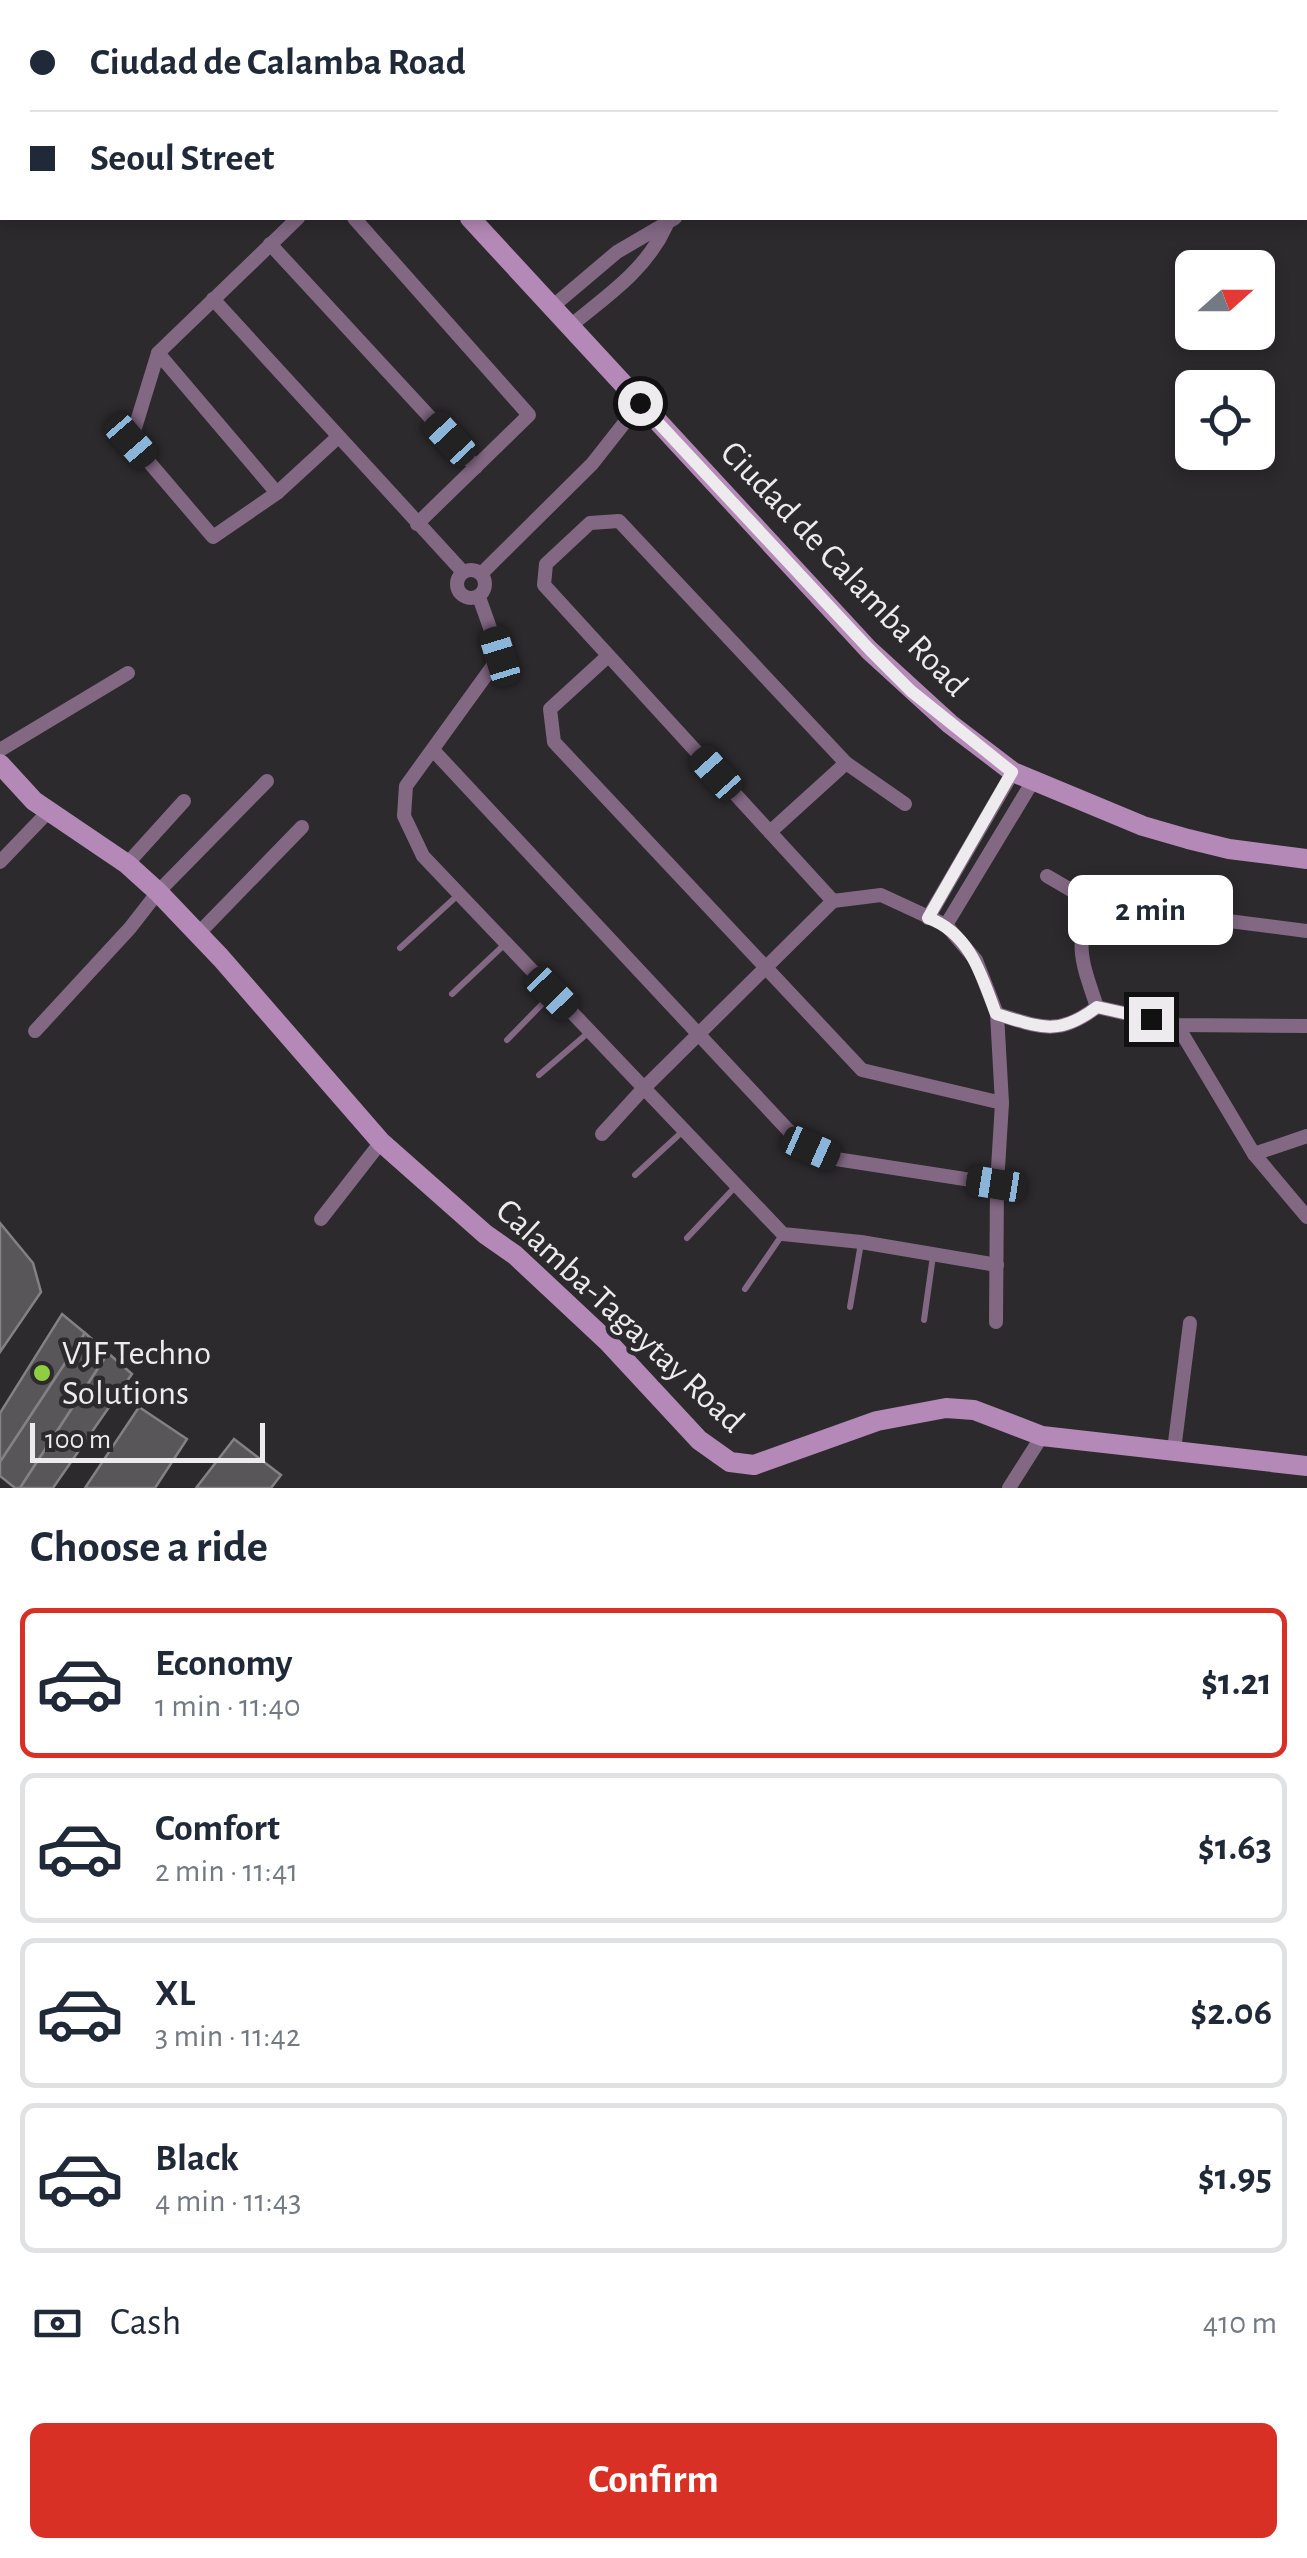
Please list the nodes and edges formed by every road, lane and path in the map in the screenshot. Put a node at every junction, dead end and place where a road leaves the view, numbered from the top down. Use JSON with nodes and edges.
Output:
{"nodes":[{"id":1,"x":296,"y":220,"type":"edge"},
{"id":2,"x":356,"y":220,"type":"edge"},
{"id":3,"x":472,"y":220,"type":"edge"},
{"id":4,"x":671,"y":222,"type":"edge"},
{"id":5,"x":270,"y":244,"type":"junction"},
{"id":6,"x":213,"y":299,"type":"junction"},
{"id":7,"x":552,"y":307,"type":"junction"},
{"id":8,"x":570,"y":326,"type":"junction"},
{"id":9,"x":158,"y":353,"type":"junction"},
{"id":10,"x":640,"y":403,"type":"junction"},
{"id":11,"x":338,"y":437,"type":"junction"},
{"id":12,"x":476,"y":467,"type":"junction"},
{"id":13,"x":277,"y":492,"type":"junction"},
{"id":14,"x":417,"y":524,"type":"junction"},
{"id":15,"x":464,"y":572,"type":"junction"},
{"id":16,"x":481,"y":574,"type":"junction"},
{"id":17,"x":479,"y":596,"type":"junction"},
{"id":18,"x":608,"y":656,"type":"junction"},
{"id":19,"x":128,"y":673,"type":"dead end"},
{"id":20,"x":0,"y":750,"type":"edge"},
{"id":21,"x":433,"y":750,"type":"junction"},
{"id":22,"x":846,"y":763,"type":"junction"},
{"id":23,"x":0,"y":764,"type":"edge"},
{"id":24,"x":1012,"y":772,"type":"junction"},
{"id":25,"x":267,"y":780,"type":"dead end"},
{"id":26,"x":1033,"y":781,"type":"junction"},
{"id":27,"x":184,"y":801,"type":"dead end"},
{"id":28,"x":906,"y":804,"type":"dead end"},
{"id":29,"x":48,"y":812,"type":"junction"},
{"id":30,"x":302,"y":826,"type":"dead end"},
{"id":31,"x":770,"y":832,"type":"junction"},
{"id":32,"x":1307,"y":859,"type":"edge"},
{"id":33,"x":0,"y":862,"type":"edge"},
{"id":34,"x":127,"y":864,"type":"junction"},
{"id":35,"x":1047,"y":876,"type":"dead end"},
{"id":36,"x":158,"y":892,"type":"junction"},
{"id":37,"x":459,"y":894,"type":"junction"},
{"id":38,"x":833,"y":901,"type":"junction"},
{"id":39,"x":1095,"y":904,"type":"junction"},
{"id":40,"x":928,"y":918,"type":"junction"},
{"id":41,"x":946,"y":924,"type":"junction"},
{"id":42,"x":1307,"y":932,"type":"edge"},
{"id":43,"x":198,"y":934,"type":"junction"},
{"id":44,"x":506,"y":943,"type":"junction"},
{"id":45,"x":400,"y":948,"type":"dead end"},
{"id":46,"x":766,"y":970,"type":"junction"},
{"id":47,"x":552,"y":993,"type":"junction"},
{"id":48,"x":452,"y":994,"type":"dead end"},
{"id":49,"x":1097,"y":1007,"type":"junction"},
{"id":50,"x":996,"y":1014,"type":"junction"},
{"id":51,"x":1177,"y":1026,"type":"junction"},
{"id":52,"x":1307,"y":1026,"type":"edge"},
{"id":53,"x":35,"y":1030,"type":"dead end"},
{"id":54,"x":590,"y":1032,"type":"junction"},
{"id":55,"x":700,"y":1035,"type":"junction"},
{"id":56,"x":507,"y":1040,"type":"dead end"},
{"id":57,"x":538,"y":1074,"type":"dead end"},
{"id":58,"x":643,"y":1089,"type":"junction"},
{"id":59,"x":1002,"y":1104,"type":"junction"},
{"id":60,"x":684,"y":1130,"type":"junction"},
{"id":61,"x":602,"y":1134,"type":"dead end"},
{"id":62,"x":1307,"y":1136,"type":"edge"},
{"id":63,"x":381,"y":1142,"type":"junction"},
{"id":64,"x":1254,"y":1154,"type":"junction"},
{"id":65,"x":635,"y":1174,"type":"dead end"},
{"id":66,"x":996,"y":1184,"type":"junction"},
{"id":67,"x":737,"y":1185,"type":"junction"},
{"id":68,"x":1307,"y":1217,"type":"edge"},
{"id":69,"x":321,"y":1220,"type":"dead end"},
{"id":70,"x":783,"y":1234,"type":"junction"},
{"id":71,"x":687,"y":1238,"type":"dead end"},
{"id":72,"x":861,"y":1242,"type":"junction"},
{"id":73,"x":933,"y":1254,"type":"junction"},
{"id":74,"x":996,"y":1265,"type":"junction"},
{"id":75,"x":745,"y":1289,"type":"dead end"},
{"id":76,"x":850,"y":1308,"type":"dead end"},
{"id":77,"x":924,"y":1320,"type":"dead end"},
{"id":78,"x":996,"y":1322,"type":"dead end"},
{"id":79,"x":1190,"y":1322,"type":"dead end"},
{"id":80,"x":1042,"y":1436,"type":"junction"},
{"id":81,"x":1174,"y":1450,"type":"junction"},
{"id":82,"x":1307,"y":1466,"type":"edge"},
{"id":83,"x":1009,"y":1488,"type":"edge"}],
"edges":[{"from":1,"to":5,"type":"street"},
{"from":2,"to":12,"type":"street"},
{"from":3,"to":7,"type":"main road","name":"Ciudad de Calamba Road"},
{"from":4,"to":7,"type":"street"},
{"from":4,"to":8,"type":"street"},
{"from":5,"to":6,"type":"street"},
{"from":5,"to":12,"type":"street"},
{"from":6,"to":9,"type":"street"},
{"from":6,"to":11,"type":"street"},
{"from":7,"to":8,"type":"main road","name":"Ciudad de Calamba Road"},
{"from":8,"to":10,"type":"main road","name":"Ciudad de Calamba Road"},
{"from":9,"to":13,"type":"street"},
{"from":9,"to":13,"type":"street"},
{"from":10,"to":16,"type":"street"},
{"from":10,"to":24,"type":"main road","name":"Ciudad de Calamba Road"},
{"from":11,"to":13,"type":"street"},
{"from":11,"to":14,"type":"street"},
{"from":12,"to":14,"type":"street"},
{"from":14,"to":15,"type":"street"},
{"from":15,"to":16,"type":"street"},
{"from":15,"to":17,"type":"street"},
{"from":16,"to":17,"type":"street"},
{"from":17,"to":21,"type":"street"},
{"from":18,"to":22,"type":"street"},
{"from":18,"to":31,"type":"street"},
{"from":18,"to":46,"type":"street"},
{"from":19,"to":20,"type":"street"},
{"from":21,"to":37,"type":"street"},
{"from":21,"to":55,"type":"street"},
{"from":22,"to":28,"type":"street"},
{"from":22,"to":31,"type":"street"},
{"from":23,"to":29,"type":"main road","name":"Calamba-Tagaytay Road"},
{"from":24,"to":26,"type":"main road","name":"Ciudad de Calamba Road"},
{"from":24,"to":40,"type":"street"},
{"from":25,"to":36,"type":"street"},
{"from":26,"to":32,"type":"main road","name":"Ciudad de Calamba Road"},
{"from":26,"to":41,"type":"street"},
{"from":27,"to":34,"type":"street"},
{"from":29,"to":33,"type":"street"},
{"from":29,"to":34,"type":"main road","name":"Calamba-Tagaytay Road"},
{"from":30,"to":43,"type":"street"},
{"from":31,"to":38,"type":"street"},
{"from":34,"to":36,"type":"main road","name":"Calamba-Tagaytay Road"},
{"from":35,"to":39,"type":"street"},
{"from":36,"to":43,"type":"main road","name":"Calamba-Tagaytay Road"},
{"from":36,"to":53,"type":"street"},
{"from":37,"to":44,"type":"street"},
{"from":37,"to":45,"type":"lane"},
{"from":38,"to":40,"type":"street"},
{"from":38,"to":46,"type":"street"},
{"from":39,"to":42,"type":"street"},
{"from":39,"to":49,"type":"street"},
{"from":40,"to":41,"type":"street"},
{"from":41,"to":50,"type":"street"},
{"from":43,"to":63,"type":"main road","name":"Calamba-Tagaytay Road"},
{"from":44,"to":47,"type":"street"},
{"from":44,"to":48,"type":"lane"},
{"from":46,"to":55,"type":"street"},
{"from":46,"to":59,"type":"street"},
{"from":47,"to":54,"type":"street"},
{"from":47,"to":56,"type":"lane"},
{"from":49,"to":50,"type":"street"},
{"from":49,"to":51,"type":"street"},
{"from":50,"to":59,"type":"street"},
{"from":51,"to":52,"type":"street"},
{"from":51,"to":64,"type":"street"},
{"from":54,"to":57,"type":"lane"},
{"from":54,"to":58,"type":"street"},
{"from":55,"to":58,"type":"street"},
{"from":55,"to":66,"type":"street"},
{"from":58,"to":60,"type":"street"},
{"from":58,"to":61,"type":"street"},
{"from":59,"to":66,"type":"street"},
{"from":60,"to":65,"type":"lane"},
{"from":60,"to":67,"type":"street"},
{"from":62,"to":64,"type":"street"},
{"from":63,"to":69,"type":"street"},
{"from":63,"to":80,"type":"main road","name":"Calamba-Tagaytay Road"},
{"from":64,"to":68,"type":"street"},
{"from":66,"to":74,"type":"street"},
{"from":67,"to":70,"type":"street"},
{"from":67,"to":71,"type":"lane"},
{"from":70,"to":72,"type":"street"},
{"from":70,"to":75,"type":"lane"},
{"from":72,"to":73,"type":"street"},
{"from":72,"to":76,"type":"lane"},
{"from":73,"to":74,"type":"street"},
{"from":73,"to":77,"type":"lane"},
{"from":74,"to":78,"type":"street"},
{"from":79,"to":81,"type":"street"},
{"from":80,"to":81,"type":"main road","name":"Calamba-Tagaytay Road"},
{"from":80,"to":83,"type":"street"},
{"from":81,"to":82,"type":"main road","name":"Calamba-Tagaytay Road"}]}
